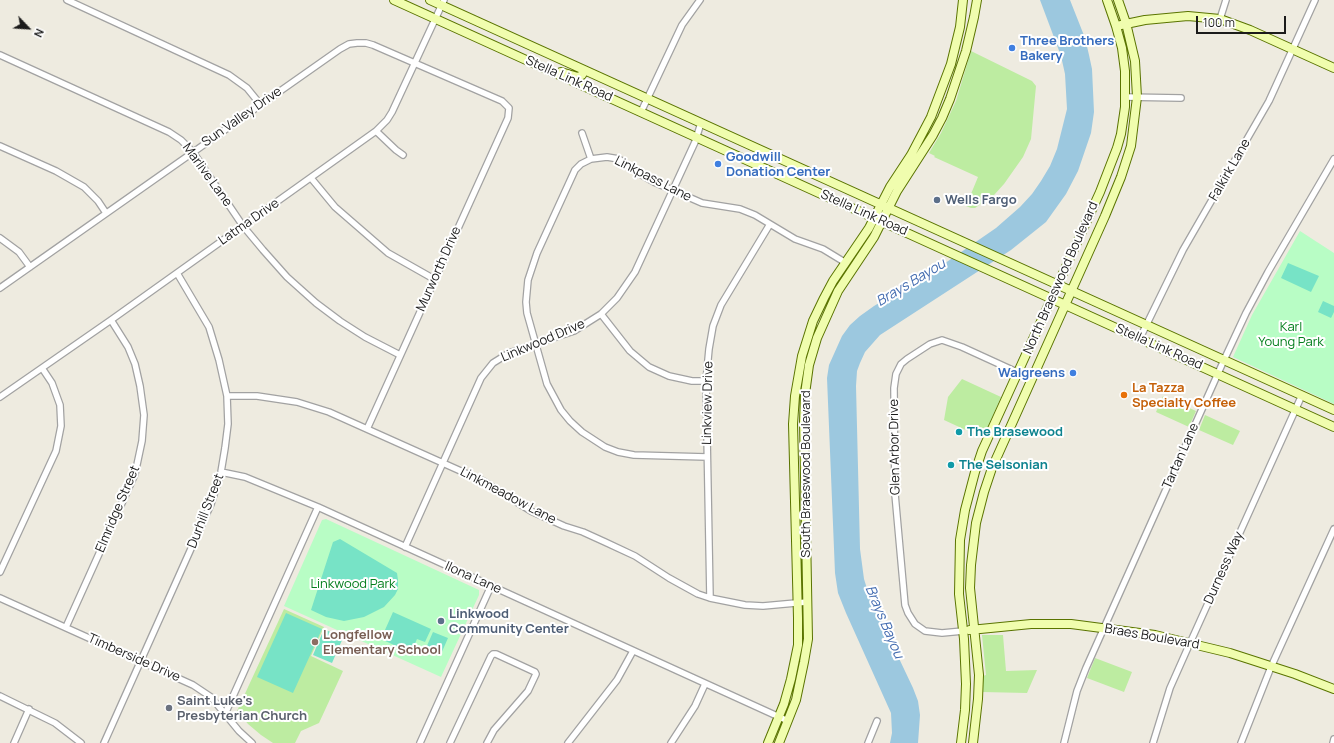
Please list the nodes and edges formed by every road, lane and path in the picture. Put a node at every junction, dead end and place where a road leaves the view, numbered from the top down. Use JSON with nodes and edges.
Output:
{"nodes":[{"id":1,"x":67,"y":0,"type":"edge"},
{"id":2,"x":394,"y":0,"type":"edge"},
{"id":3,"x":430,"y":0,"type":"edge"},
{"id":4,"x":700,"y":0,"type":"edge"},
{"id":5,"x":963,"y":0,"type":"edge"},
{"id":6,"x":977,"y":0,"type":"edge"},
{"id":7,"x":1107,"y":0,"type":"edge"},
{"id":8,"x":1118,"y":0,"type":"edge"},
{"id":9,"x":1226,"y":0,"type":"edge"},
{"id":10,"x":1315,"y":0,"type":"edge"},
{"id":11,"x":443,"y":3,"type":"edge"},
{"id":12,"x":1220,"y":18,"type":"junction"},
{"id":13,"x":436,"y":19,"type":"junction"},
{"id":14,"x":1126,"y":24,"type":"junction"},
{"id":15,"x":1116,"y":26,"type":"junction"},
{"id":16,"x":1293,"y":50,"type":"junction"},
{"id":17,"x":0,"y":55,"type":"edge"},
{"id":18,"x":415,"y":64,"type":"junction"},
{"id":19,"x":543,"y":67,"type":"junction"},
{"id":20,"x":1334,"y":68,"type":"edge"},
{"id":21,"x":584,"y":70,"type":"junction"},
{"id":22,"x":946,"y":81,"type":"junction"},
{"id":23,"x":955,"y":85,"type":"junction"},
{"id":24,"x":1125,"y":97,"type":"junction"},
{"id":25,"x":1137,"y":97,"type":"junction"},
{"id":26,"x":647,"y":98,"type":"junction"},
{"id":27,"x":1181,"y":98,"type":"dead end"},
{"id":28,"x":260,"y":104,"type":"junction"},
{"id":29,"x":509,"y":108,"type":"joint"},
{"id":30,"x":641,"y":112,"type":"junction"},
{"id":31,"x":701,"y":123,"type":"junction"},
{"id":32,"x":376,"y":131,"type":"junction"},
{"id":33,"x":582,"y":133,"type":"dead end"},
{"id":34,"x":697,"y":137,"type":"junction"},
{"id":35,"x":0,"y":146,"type":"edge"},
{"id":36,"x":759,"y":149,"type":"junction"},
{"id":37,"x":193,"y":152,"type":"junction"},
{"id":38,"x":403,"y":155,"type":"dead end"},
{"id":39,"x":914,"y":157,"type":"junction"},
{"id":40,"x":591,"y":158,"type":"junction"},
{"id":41,"x":1334,"y":159,"type":"edge"},
{"id":42,"x":753,"y":163,"type":"junction"},
{"id":43,"x":311,"y":178,"type":"junction"},
{"id":44,"x":673,"y":191,"type":"junction"},
{"id":45,"x":1100,"y":192,"type":"junction"},
{"id":46,"x":1112,"y":198,"type":"junction"},
{"id":47,"x":885,"y":206,"type":"junction"},
{"id":48,"x":106,"y":213,"type":"junction"},
{"id":49,"x":878,"y":220,"type":"junction"},
{"id":50,"x":770,"y":224,"type":"junction"},
{"id":51,"x":243,"y":226,"type":"junction"},
{"id":52,"x":0,"y":238,"type":"edge"},
{"id":53,"x":846,"y":263,"type":"junction"},
{"id":54,"x":30,"y":267,"type":"junction"},
{"id":55,"x":177,"y":272,"type":"junction"},
{"id":56,"x":434,"y":279,"type":"junction"},
{"id":57,"x":1058,"y":285,"type":"junction"},
{"id":58,"x":0,"y":288,"type":"edge"},
{"id":59,"x":1072,"y":291,"type":"junction"},
{"id":60,"x":1052,"y":299,"type":"junction"},
{"id":61,"x":1065,"y":305,"type":"junction"},
{"id":62,"x":601,"y":314,"type":"junction"},
{"id":63,"x":111,"y":320,"type":"junction"},
{"id":64,"x":1146,"y":324,"type":"junction"},
{"id":65,"x":1140,"y":338,"type":"junction"},
{"id":66,"x":535,"y":344,"type":"junction"},
{"id":67,"x":400,"y":355,"type":"junction"},
{"id":68,"x":1224,"y":360,"type":"junction"},
{"id":69,"x":42,"y":368,"type":"junction"},
{"id":70,"x":1018,"y":373,"type":"junction"},
{"id":71,"x":1218,"y":374,"type":"junction"},
{"id":72,"x":1032,"y":379,"type":"junction"},
{"id":73,"x":706,"y":381,"type":"junction"},
{"id":74,"x":227,"y":396,"type":"junction"},
{"id":75,"x":1302,"y":396,"type":"junction"},
{"id":76,"x":0,"y":397,"type":"edge"},
{"id":77,"x":1296,"y":409,"type":"junction"},
{"id":78,"x":1334,"y":410,"type":"edge"},
{"id":79,"x":1334,"y":427,"type":"edge"},
{"id":80,"x":367,"y":429,"type":"junction"},
{"id":81,"x":707,"y":457,"type":"junction"},
{"id":82,"x":444,"y":462,"type":"junction"},
{"id":83,"x":221,"y":472,"type":"junction"},
{"id":84,"x":318,"y":508,"type":"junction"},
{"id":85,"x":976,"y":523,"type":"junction"},
{"id":86,"x":962,"y":527,"type":"junction"},
{"id":87,"x":1334,"y":529,"type":"edge"},
{"id":88,"x":405,"y":547,"type":"junction"},
{"id":89,"x":0,"y":572,"type":"edge"},
{"id":90,"x":491,"y":586,"type":"junction"},
{"id":91,"x":0,"y":598,"type":"edge"},
{"id":92,"x":710,"y":598,"type":"junction"},
{"id":93,"x":807,"y":602,"type":"junction"},
{"id":94,"x":798,"y":603,"type":"junction"},
{"id":95,"x":66,"y":627,"type":"junction"},
{"id":96,"x":1103,"y":628,"type":"junction"},
{"id":97,"x":974,"y":630,"type":"junction"},
{"id":98,"x":963,"y":631,"type":"junction"},
{"id":99,"x":1190,"y":643,"type":"junction"},
{"id":100,"x":633,"y":651,"type":"junction"},
{"id":101,"x":141,"y":662,"type":"junction"},
{"id":102,"x":1271,"y":667,"type":"junction"},
{"id":103,"x":705,"y":684,"type":"junction"},
{"id":104,"x":1334,"y":689,"type":"edge"},
{"id":105,"x":0,"y":696,"type":"edge"},
{"id":106,"x":29,"y":709,"type":"junction"},
{"id":107,"x":225,"y":714,"type":"junction"},
{"id":108,"x":780,"y":718,"type":"junction"},
{"id":109,"x":788,"y":721,"type":"junction"},
{"id":110,"x":877,"y":721,"type":"dead end"},
{"id":111,"x":1334,"y":739,"type":"edge"},
{"id":112,"x":14,"y":743,"type":"edge"},
{"id":113,"x":81,"y":743,"type":"edge"},
{"id":114,"x":104,"y":743,"type":"edge"},
{"id":115,"x":252,"y":743,"type":"edge"},
{"id":116,"x":420,"y":743,"type":"edge"},
{"id":117,"x":450,"y":743,"type":"edge"},
{"id":118,"x":487,"y":743,"type":"edge"},
{"id":119,"x":568,"y":743,"type":"edge"},
{"id":120,"x":671,"y":743,"type":"edge"},
{"id":121,"x":768,"y":743,"type":"edge"},
{"id":122,"x":779,"y":743,"type":"edge"},
{"id":123,"x":868,"y":743,"type":"edge"},
{"id":124,"x":961,"y":743,"type":"edge"},
{"id":125,"x":973,"y":743,"type":"edge"},
{"id":126,"x":1064,"y":743,"type":"edge"},
{"id":127,"x":1153,"y":743,"type":"edge"},
{"id":128,"x":1241,"y":743,"type":"edge"},
{"id":129,"x":1332,"y":743,"type":"edge"}],
"edges":[{"from":1,"to":28,"type":"street"},
{"from":2,"to":13,"type":"main road","name":"Stella Link Road"},
{"from":3,"to":11,"type":"main road","name":"Stella Link Road"},
{"from":4,"to":26,"type":"street"},
{"from":5,"to":22,"type":"main road","name":"South Braeswood Boulevard"},
{"from":6,"to":23,"type":"main road","name":"South Braeswood Boulevard"},
{"from":7,"to":15,"type":"main road","name":"North Braeswood Boulevard"},
{"from":8,"to":14,"type":"main road","name":"North Braeswood Boulevard"},
{"from":9,"to":12,"type":"street"},
{"from":10,"to":16,"type":"street","name":"Falkirk Lane"},
{"from":11,"to":13,"type":"street","name":"Latma Drive"},
{"from":11,"to":21,"type":"main road","name":"Stella Link Road"},
{"from":12,"to":14,"type":"main road"},
{"from":12,"to":16,"type":"main road"},
{"from":13,"to":18,"type":"street","name":"Latma Drive"},
{"from":13,"to":19,"type":"main road","name":"Stella Link Road"},
{"from":14,"to":15,"type":"main road"},
{"from":14,"to":25,"type":"main road","name":"North Braeswood Boulevard"},
{"from":15,"to":24,"type":"main road","name":"North Braeswood Boulevard"},
{"from":16,"to":20,"type":"main road"},
{"from":16,"to":64,"type":"street","name":"Falkirk Lane"},
{"from":17,"to":37,"type":"street","name":"Marlive Lane"},
{"from":18,"to":28,"type":"street","name":"Sun Valley Drive"},
{"from":18,"to":29,"type":"street","name":"Sun Valley Drive"},
{"from":18,"to":32,"type":"street","name":"Latma Drive"},
{"from":19,"to":21,"type":"main road"},
{"from":19,"to":30,"type":"main road","name":"Stella Link Road"},
{"from":21,"to":26,"type":"main road","name":"Stella Link Road"},
{"from":22,"to":23,"type":"main road"},
{"from":22,"to":39,"type":"main road","name":"South Braeswood Boulevard"},
{"from":23,"to":39,"type":"main road","name":"South Braeswood Boulevard"},
{"from":24,"to":25,"type":"street"},
{"from":24,"to":45,"type":"main road","name":"North Braeswood Boulevard"},
{"from":25,"to":27,"type":"street"},
{"from":25,"to":46,"type":"main road","name":"North Braeswood Boulevard"},
{"from":26,"to":30,"type":"street"},
{"from":26,"to":31,"type":"main road","name":"Stella Link Road"},
{"from":28,"to":37,"type":"street","name":"Sun Valley Drive"},
{"from":29,"to":56,"type":"street","name":"Murworth Drive"},
{"from":30,"to":34,"type":"main road","name":"Stella Link Road"},
{"from":31,"to":34,"type":"street","name":"Linkwood Drive"},
{"from":31,"to":36,"type":"main road","name":"Stella Link Road"},
{"from":32,"to":38,"type":"street"},
{"from":32,"to":43,"type":"street","name":"Latma Drive"},
{"from":33,"to":40,"type":"street"},
{"from":34,"to":42,"type":"main road","name":"Stella Link Road"},
{"from":34,"to":44,"type":"street","name":"Linkwood Drive"},
{"from":35,"to":48,"type":"street"},
{"from":36,"to":42,"type":"main road"},
{"from":36,"to":47,"type":"main road","name":"Stella Link Road"},
{"from":37,"to":48,"type":"street","name":"Sun Valley Drive"},
{"from":37,"to":51,"type":"street","name":"Marlive Lane"},
{"from":39,"to":47,"type":"main road","name":"South Braeswood Boulevard"},
{"from":40,"to":44,"type":"street","name":"Linkpass Lane"},
{"from":40,"to":66,"type":"street"},
{"from":41,"to":68,"type":"street","name":"Tartan Lane"},
{"from":42,"to":49,"type":"main road","name":"Stella Link Road"},
{"from":43,"to":51,"type":"street","name":"Latma Drive"},
{"from":43,"to":56,"type":"street"},
{"from":44,"to":50,"type":"street","name":"Linkpass Lane"},
{"from":44,"to":62,"type":"street","name":"Linkwood Drive"},
{"from":45,"to":46,"type":"main road"},
{"from":45,"to":57,"type":"main road","name":"North Braeswood Boulevard"},
{"from":46,"to":59,"type":"main road","name":"North Braeswood Boulevard"},
{"from":47,"to":49,"type":"main road","name":"South Braeswood Boulevard"},
{"from":47,"to":57,"type":"main road","name":"Stella Link Road"},
{"from":48,"to":54,"type":"street","name":"Sun Valley Drive"},
{"from":49,"to":53,"type":"main road","name":"South Braeswood Boulevard"},
{"from":49,"to":60,"type":"main road","name":"Stella Link Road"},
{"from":49,"to":93,"type":"main road","name":"South Braeswood Boulevard"},
{"from":50,"to":53,"type":"street","name":"Linkpass Lane"},
{"from":50,"to":73,"type":"street","name":"Linkview Drive"},
{"from":51,"to":55,"type":"street","name":"Latma Drive"},
{"from":51,"to":67,"type":"street","name":"Marlive Lane"},
{"from":52,"to":54,"type":"street"},
{"from":53,"to":94,"type":"main road","name":"South Braeswood Boulevard"},
{"from":54,"to":58,"type":"street","name":"Sun Valley Drive"},
{"from":55,"to":63,"type":"street","name":"Latma Drive"},
{"from":55,"to":74,"type":"street","name":"Durhill Street"},
{"from":56,"to":67,"type":"street","name":"Murworth Drive"},
{"from":57,"to":59,"type":"main road","name":"Stella Link Road"},
{"from":57,"to":60,"type":"main road","name":"North Braeswood Boulevard"},
{"from":59,"to":61,"type":"main road","name":"North Braeswood Boulevard"},
{"from":59,"to":64,"type":"main road","name":"Stella Link Road"},
{"from":60,"to":61,"type":"main road","name":"Stella Link Road"},
{"from":60,"to":70,"type":"main road","name":"North Braeswood Boulevard"},
{"from":61,"to":65,"type":"main road","name":"Stella Link Road"},
{"from":61,"to":72,"type":"main road","name":"North Braeswood Boulevard"},
{"from":62,"to":66,"type":"street","name":"Linkwood Drive"},
{"from":62,"to":73,"type":"street"},
{"from":63,"to":69,"type":"street","name":"Latma Drive"},
{"from":63,"to":95,"type":"street","name":"Elmridge Street"},
{"from":64,"to":65,"type":"street","name":"Falkirk Lane"},
{"from":64,"to":68,"type":"main road","name":"Stella Link Road"},
{"from":65,"to":71,"type":"main road","name":"Stella Link Road"},
{"from":66,"to":81,"type":"street"},
{"from":66,"to":82,"type":"street","name":"Linkwood Drive"},
{"from":67,"to":80,"type":"street","name":"Murworth Drive"},
{"from":68,"to":71,"type":"street","name":"Tartan Lane"},
{"from":68,"to":75,"type":"main road","name":"Stella Link Road"},
{"from":69,"to":76,"type":"street","name":"Latma Drive"},
{"from":69,"to":89,"type":"street"},
{"from":70,"to":72,"type":"street","name":"Glen Arbor Drive"},
{"from":70,"to":86,"type":"main road","name":"North Braeswood Boulevard"},
{"from":70,"to":98,"type":"street","name":"Glen Arbor Drive"},
{"from":71,"to":77,"type":"main road","name":"Stella Link Road"},
{"from":71,"to":96,"type":"street","name":"Tartan Lane"},
{"from":72,"to":85,"type":"main road","name":"North Braeswood Boulevard"},
{"from":73,"to":81,"type":"street","name":"Linkview Drive"},
{"from":74,"to":80,"type":"street","name":"Linkmeadow Lane"},
{"from":74,"to":83,"type":"street","name":"Durhill Street"},
{"from":75,"to":77,"type":"street","name":"Durness Way"},
{"from":75,"to":78,"type":"main road","name":"Stella Link Road"},
{"from":77,"to":79,"type":"main road","name":"Stella Link Road"},
{"from":77,"to":99,"type":"street","name":"Durness Way"},
{"from":80,"to":82,"type":"street","name":"Linkmeadow Lane"},
{"from":81,"to":92,"type":"street","name":"Linkview Drive"},
{"from":82,"to":88,"type":"street","name":"Linkwood Drive"},
{"from":82,"to":92,"type":"street","name":"Linkmeadow Lane"},
{"from":83,"to":84,"type":"street","name":"Ilona Lane"},
{"from":83,"to":101,"type":"street","name":"Durhill Street"},
{"from":84,"to":88,"type":"street","name":"Ilona Lane"},
{"from":84,"to":107,"type":"street"},
{"from":85,"to":86,"type":"main road"},
{"from":85,"to":97,"type":"main road","name":"North Braeswood Boulevard"},
{"from":86,"to":98,"type":"main road","name":"North Braeswood Boulevard"},
{"from":87,"to":102,"type":"street"},
{"from":88,"to":90,"type":"street","name":"Ilona Lane"},
{"from":90,"to":100,"type":"street","name":"Ilona Lane"},
{"from":90,"to":116,"type":"street"},
{"from":91,"to":95,"type":"street","name":"Timberside Drive"},
{"from":92,"to":94,"type":"street","name":"Linkmeadow Lane"},
{"from":93,"to":94,"type":"street","name":"Linkmeadow Lane"},
{"from":93,"to":109,"type":"main road","name":"South Braeswood Boulevard"},
{"from":94,"to":108,"type":"main road","name":"South Braeswood Boulevard"},
{"from":95,"to":101,"type":"street","name":"Timberside Drive"},
{"from":96,"to":97,"type":"main road","name":"Braes Boulevard"},
{"from":96,"to":99,"type":"main road","name":"Braes Boulevard"},
{"from":96,"to":126,"type":"street","name":"Tartan Lane"},
{"from":97,"to":98,"type":"main road","name":"Braes Boulevard"},
{"from":97,"to":125,"type":"main road","name":"North Braeswood Boulevard"},
{"from":98,"to":124,"type":"main road","name":"North Braeswood Boulevard"},
{"from":99,"to":102,"type":"main road","name":"Braes Boulevard"},
{"from":99,"to":127,"type":"street","name":"Durness Way"},
{"from":100,"to":103,"type":"street","name":"Ilona Lane"},
{"from":100,"to":119,"type":"street"},
{"from":101,"to":107,"type":"street","name":"Timberside Drive"},
{"from":101,"to":114,"type":"street","name":"Durhill Street"},
{"from":102,"to":104,"type":"main road","name":"Braes Boulevard"},
{"from":102,"to":128,"type":"street"},
{"from":103,"to":108,"type":"street","name":"Ilona Lane"},
{"from":103,"to":120,"type":"street"},
{"from":105,"to":106,"type":"street"},
{"from":106,"to":112,"type":"street"},
{"from":106,"to":113,"type":"street"},
{"from":107,"to":115,"type":"street","name":"Timberside Drive"},
{"from":108,"to":109,"type":"street","name":"Ilona Lane"},
{"from":108,"to":121,"type":"main road","name":"South Braeswood Boulevard"},
{"from":109,"to":122,"type":"main road","name":"South Braeswood Boulevard"},
{"from":110,"to":123,"type":"street"},
{"from":111,"to":129,"type":"street"},
{"from":117,"to":118,"type":"street"}]}
